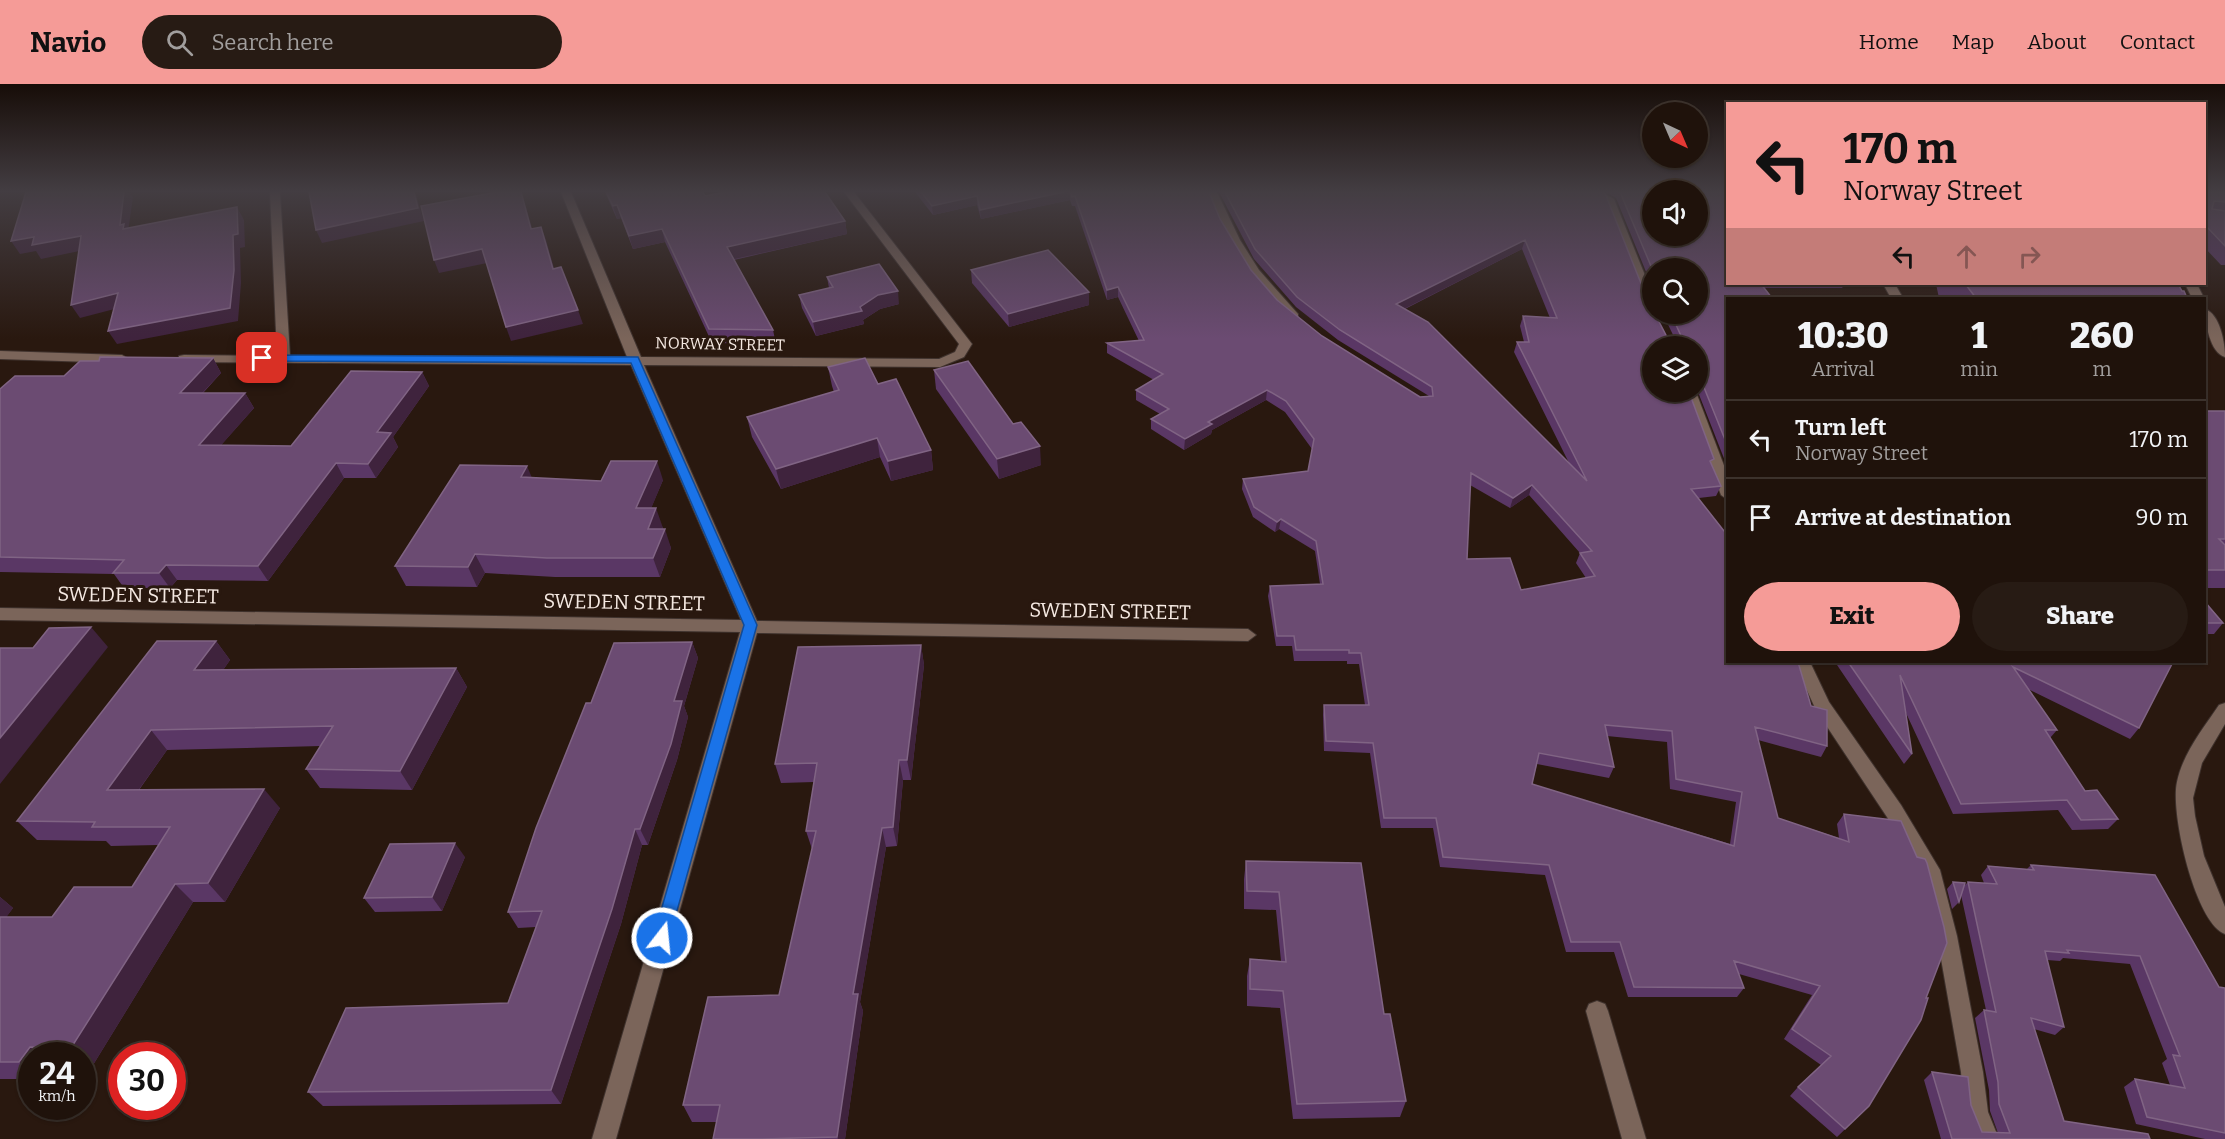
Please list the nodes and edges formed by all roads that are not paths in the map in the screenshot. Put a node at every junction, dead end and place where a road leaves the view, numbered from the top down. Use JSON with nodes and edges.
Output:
{"nodes":[{"id":1,"x":278,"y":241,"type":"edge"},
{"id":2,"x":586,"y":241,"type":"edge"},
{"id":3,"x":887,"y":241,"type":"edge"},
{"id":4,"x":1235,"y":241,"type":"edge"},
{"id":5,"x":1626,"y":241,"type":"edge"},
{"id":6,"x":1642,"y":280,"type":"edge"},
{"id":7,"x":2206,"y":315,"type":"edge"},
{"id":8,"x":1302,"y":323,"type":"edge"},
{"id":9,"x":2225,"y":353,"type":"edge"},
{"id":10,"x":0,"y":355,"type":"edge"},
{"id":11,"x":284,"y":357,"type":"junction"},
{"id":12,"x":137,"y":359,"type":"edge"},
{"id":13,"x":171,"y":359,"type":"edge"},
{"id":14,"x":635,"y":360,"type":"junction"},
{"id":15,"x":1693,"y":402,"type":"edge"},
{"id":16,"x":1726,"y":490,"type":"edge"},
{"id":17,"x":0,"y":614,"type":"edge"},
{"id":18,"x":751,"y":625,"type":"junction"},
{"id":19,"x":1248,"y":635,"type":"dead end"},
{"id":20,"x":1802,"y":663,"type":"edge"},
{"id":21,"x":2225,"y":710,"type":"edge"},
{"id":22,"x":2225,"y":925,"type":"edge"},
{"id":23,"x":1597,"y":1011,"type":"dead end"},
{"id":24,"x":604,"y":1139,"type":"edge"},
{"id":25,"x":1634,"y":1139,"type":"edge"},
{"id":26,"x":1987,"y":1139,"type":"edge"}],
"edges":[{"from":1,"to":11,"type":"street"},
{"from":2,"to":14,"type":"street"},
{"from":3,"to":14,"type":"street","name":"NORWAY STREET"},
{"from":4,"to":8,"type":"street"},
{"from":5,"to":6,"type":"street"},
{"from":7,"to":9,"type":"street"},
{"from":10,"to":12,"type":"street"},
{"from":11,"to":13,"type":"street","name":"NORWAY STREET"},
{"from":11,"to":14,"type":"street","name":"NORWAY STREET"},
{"from":14,"to":18,"type":"street"},
{"from":15,"to":16,"type":"street"},
{"from":17,"to":18,"type":"street","name":"SWEDEN STREET"},
{"from":18,"to":19,"type":"street","name":"SWEDEN STREET"},
{"from":18,"to":24,"type":"street"},
{"from":20,"to":26,"type":"street"},
{"from":21,"to":22,"type":"street"},
{"from":23,"to":25,"type":"street"}]}
